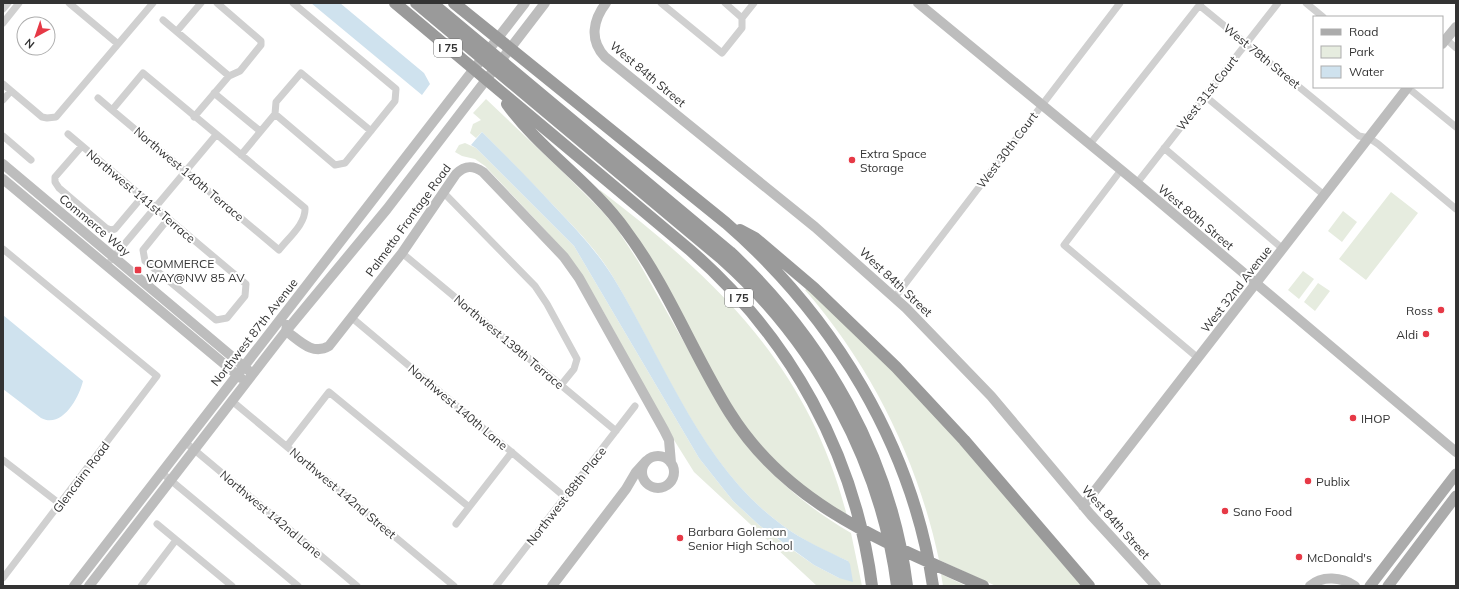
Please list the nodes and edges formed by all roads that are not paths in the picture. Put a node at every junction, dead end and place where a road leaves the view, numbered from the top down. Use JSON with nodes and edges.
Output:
{"nodes":[{"id":1,"x":8,"y":3,"type":"edge"},
{"id":2,"x":19,"y":3,"type":"edge"},
{"id":3,"x":69,"y":3,"type":"edge"},
{"id":4,"x":153,"y":3,"type":"edge"},
{"id":5,"x":201,"y":3,"type":"edge"},
{"id":6,"x":217,"y":3,"type":"edge"},
{"id":7,"x":293,"y":3,"type":"edge"},
{"id":8,"x":395,"y":3,"type":"edge"},
{"id":9,"x":416,"y":3,"type":"edge"},
{"id":10,"x":432,"y":3,"type":"edge"},
{"id":11,"x":454,"y":3,"type":"edge"},
{"id":12,"x":525,"y":3,"type":"edge"},
{"id":13,"x":545,"y":3,"type":"edge"},
{"id":14,"x":606,"y":3,"type":"edge"},
{"id":15,"x":662,"y":3,"type":"edge"},
{"id":16,"x":725,"y":3,"type":"edge"},
{"id":17,"x":754,"y":3,"type":"edge"},
{"id":18,"x":918,"y":3,"type":"edge"},
{"id":19,"x":1120,"y":3,"type":"edge"},
{"id":20,"x":1278,"y":3,"type":"edge"},
{"id":21,"x":1306,"y":3,"type":"edge"},
{"id":22,"x":1200,"y":4,"type":"edge"},
{"id":23,"x":3,"y":9,"type":"edge"},
{"id":24,"x":1322,"y":16,"type":"edge"},
{"id":25,"x":742,"y":18,"type":"junction"},
{"id":26,"x":163,"y":20,"type":"dead end"},
{"id":27,"x":3,"y":22,"type":"edge"},
{"id":28,"x":1456,"y":27,"type":"edge"},
{"id":29,"x":177,"y":32,"type":"junction"},
{"id":30,"x":1247,"y":42,"type":"junction"},
{"id":31,"x":1444,"y":42,"type":"edge"},
{"id":32,"x":118,"y":44,"type":"junction"},
{"id":33,"x":1456,"y":48,"type":"edge"},
{"id":34,"x":229,"y":76,"type":"junction"},
{"id":35,"x":3,"y":84,"type":"edge"},
{"id":36,"x":495,"y":88,"type":"junction"},
{"id":37,"x":1407,"y":88,"type":"edge"},
{"id":38,"x":1409,"y":88,"type":"edge"},
{"id":39,"x":11,"y":91,"type":"junction"},
{"id":40,"x":214,"y":93,"type":"junction"},
{"id":41,"x":1205,"y":96,"type":"junction"},
{"id":42,"x":98,"y":98,"type":"dead end"},
{"id":43,"x":3,"y":100,"type":"edge"},
{"id":44,"x":1042,"y":105,"type":"junction"},
{"id":45,"x":112,"y":110,"type":"junction"},
{"id":46,"x":275,"y":114,"type":"junction"},
{"id":47,"x":194,"y":117,"type":"junction"},
{"id":48,"x":1456,"y":128,"type":"edge"},
{"id":49,"x":260,"y":131,"type":"junction"},
{"id":50,"x":370,"y":131,"type":"junction"},
{"id":51,"x":68,"y":134,"type":"dead end"},
{"id":52,"x":216,"y":135,"type":"junction"},
{"id":53,"x":3,"y":136,"type":"edge"},
{"id":54,"x":1369,"y":138,"type":"junction"},
{"id":55,"x":1090,"y":144,"type":"junction"},
{"id":56,"x":82,"y":146,"type":"junction"},
{"id":57,"x":1164,"y":148,"type":"junction"},
{"id":58,"x":241,"y":155,"type":"junction"},
{"id":59,"x":31,"y":160,"type":"dead end"},
{"id":60,"x":3,"y":164,"type":"edge"},
{"id":61,"x":1121,"y":170,"type":"junction"},
{"id":62,"x":186,"y":172,"type":"junction"},
{"id":63,"x":3,"y":179,"type":"edge"},
{"id":64,"x":1137,"y":183,"type":"junction"},
{"id":65,"x":443,"y":192,"type":"junction"},
{"id":66,"x":1324,"y":195,"type":"junction"},
{"id":67,"x":142,"y":197,"type":"junction"},
{"id":68,"x":156,"y":208,"type":"junction"},
{"id":69,"x":1456,"y":209,"type":"edge"},
{"id":70,"x":168,"y":219,"type":"junction"},
{"id":71,"x":726,"y":224,"type":"junction"},
{"id":72,"x":3,"y":249,"type":"edge"},
{"id":73,"x":1283,"y":249,"type":"junction"},
{"id":74,"x":402,"y":252,"type":"junction"},
{"id":75,"x":114,"y":257,"type":"junction"},
{"id":76,"x":106,"y":266,"type":"junction"},
{"id":77,"x":1256,"y":284,"type":"junction"},
{"id":78,"x":306,"y":286,"type":"junction"},
{"id":79,"x":895,"y":297,"type":"junction"},
{"id":80,"x":352,"y":317,"type":"junction"},
{"id":81,"x":286,"y":330,"type":"junction"},
{"id":82,"x":1198,"y":358,"type":"junction"},
{"id":83,"x":244,"y":366,"type":"junction"},
{"id":84,"x":253,"y":374,"type":"junction"},
{"id":85,"x":237,"y":375,"type":"junction"},
{"id":86,"x":246,"y":382,"type":"junction"},
{"id":87,"x":561,"y":385,"type":"junction"},
{"id":88,"x":232,"y":401,"type":"junction"},
{"id":89,"x":635,"y":406,"type":"dead end"},
{"id":90,"x":664,"y":430,"type":"junction"},
{"id":91,"x":616,"y":432,"type":"junction"},
{"id":92,"x":185,"y":442,"type":"junction"},
{"id":93,"x":287,"y":446,"type":"junction"},
{"id":94,"x":194,"y":449,"type":"junction"},
{"id":95,"x":512,"y":452,"type":"junction"},
{"id":96,"x":1456,"y":452,"type":"edge"},
{"id":97,"x":648,"y":459,"type":"junction"},
{"id":98,"x":3,"y":460,"type":"edge"},
{"id":99,"x":671,"y":463,"type":"junction"},
{"id":100,"x":162,"y":473,"type":"junction"},
{"id":101,"x":1456,"y":474,"type":"edge"},
{"id":102,"x":170,"y":480,"type":"junction"},
{"id":103,"x":651,"y":486,"type":"junction"},
{"id":104,"x":626,"y":489,"type":"junction"},
{"id":105,"x":1456,"y":496,"type":"edge"},
{"id":106,"x":565,"y":497,"type":"junction"},
{"id":107,"x":60,"y":504,"type":"junction"},
{"id":108,"x":1083,"y":506,"type":"junction"},
{"id":109,"x":469,"y":507,"type":"junction"},
{"id":110,"x":157,"y":524,"type":"dead end"},
{"id":111,"x":456,"y":524,"type":"dead end"},
{"id":112,"x":176,"y":540,"type":"junction"},
{"id":113,"x":3,"y":578,"type":"edge"},
{"id":114,"x":77,"y":582,"type":"edge"},
{"id":115,"x":1337,"y":582,"type":"edge"},
{"id":116,"x":89,"y":586,"type":"edge"},
{"id":117,"x":141,"y":586,"type":"edge"},
{"id":118,"x":231,"y":586,"type":"edge"},
{"id":119,"x":298,"y":586,"type":"edge"},
{"id":120,"x":357,"y":586,"type":"edge"},
{"id":121,"x":454,"y":586,"type":"edge"},
{"id":122,"x":496,"y":586,"type":"edge"},
{"id":123,"x":552,"y":586,"type":"edge"},
{"id":124,"x":872,"y":586,"type":"edge"},
{"id":125,"x":897,"y":586,"type":"edge"},
{"id":126,"x":907,"y":586,"type":"edge"},
{"id":127,"x":933,"y":586,"type":"edge"},
{"id":128,"x":983,"y":586,"type":"edge"},
{"id":129,"x":1089,"y":586,"type":"edge"},
{"id":130,"x":1156,"y":586,"type":"edge"},
{"id":131,"x":1310,"y":586,"type":"edge"},
{"id":132,"x":1355,"y":586,"type":"edge"},
{"id":133,"x":1370,"y":586,"type":"edge"},
{"id":134,"x":1388,"y":586,"type":"edge"}],
"edges":[{"from":1,"to":23,"type":"street"},
{"from":2,"to":27,"type":"street"},
{"from":3,"to":32,"type":"street"},
{"from":4,"to":32,"type":"street"},
{"from":5,"to":29,"type":"street"},
{"from":6,"to":34,"type":"street"},
{"from":7,"to":50,"type":"street"},
{"from":8,"to":36,"type":"highway","number":"I 75"},
{"from":9,"to":125,"type":"highway"},
{"from":10,"to":126,"type":"highway"},
{"from":11,"to":71,"type":"highway"},
{"from":12,"to":78,"type":"street","name":"Northwest 87th Avenue"},
{"from":13,"to":81,"type":"street","name":"Northwest 87th Avenue"},
{"from":14,"to":79,"type":"street","name":"West 84th Street"},
{"from":15,"to":25,"type":"street"},
{"from":16,"to":25,"type":"street"},
{"from":17,"to":25,"type":"street"},
{"from":18,"to":44,"type":"street","name":"West 80th Street"},
{"from":19,"to":44,"type":"street","name":"West 30th Court"},
{"from":20,"to":30,"type":"street","name":"West 31st Court"},
{"from":21,"to":24,"type":"street"},
{"from":22,"to":30,"type":"street","name":"West 78th Street"},
{"from":22,"to":55,"type":"street"},
{"from":26,"to":29,"type":"street"},
{"from":28,"to":31,"type":"street"},
{"from":29,"to":34,"type":"street"},
{"from":30,"to":41,"type":"street","name":"West 31st Court"},
{"from":30,"to":54,"type":"street","name":"West 78th Street"},
{"from":31,"to":33,"type":"street"},
{"from":32,"to":39,"type":"street"},
{"from":34,"to":40,"type":"street"},
{"from":35,"to":39,"type":"street"},
{"from":36,"to":124,"type":"highway","number":"I 75"},
{"from":36,"to":128,"type":"highway"},
{"from":37,"to":54,"type":"street","name":"West 32nd Avenue"},
{"from":38,"to":48,"type":"street"},
{"from":39,"to":43,"type":"street"},
{"from":40,"to":47,"type":"street"},
{"from":40,"to":49,"type":"street"},
{"from":41,"to":57,"type":"street","name":"West 31st Court"},
{"from":41,"to":66,"type":"street"},
{"from":42,"to":45,"type":"street","name":"Northwest 140th Terrace"},
{"from":44,"to":55,"type":"street","name":"West 80th Street"},
{"from":44,"to":79,"type":"street","name":"West 30th Court"},
{"from":45,"to":47,"type":"street"},
{"from":45,"to":62,"type":"street","name":"Northwest 140th Terrace"},
{"from":46,"to":49,"type":"street"},
{"from":46,"to":50,"type":"street"},
{"from":46,"to":50,"type":"street"},
{"from":47,"to":52,"type":"street"},
{"from":49,"to":58,"type":"street"},
{"from":51,"to":56,"type":"street","name":"Northwest 141st Terrace"},
{"from":52,"to":58,"type":"street"},
{"from":52,"to":62,"type":"street"},
{"from":53,"to":59,"type":"street"},
{"from":54,"to":66,"type":"street","name":"West 32nd Avenue"},
{"from":54,"to":69,"type":"street","name":"West 78th Street"},
{"from":55,"to":61,"type":"street","name":"West 80th Street"},
{"from":56,"to":67,"type":"street","name":"Northwest 141st Terrace"},
{"from":56,"to":67,"type":"street"},
{"from":57,"to":64,"type":"street","name":"West 31st Court"},
{"from":57,"to":73,"type":"street"},
{"from":58,"to":62,"type":"street","name":"Northwest 140th Terrace"},
{"from":60,"to":75,"type":"street","name":"Commerce Way"},
{"from":61,"to":64,"type":"street","name":"West 80th Street"},
{"from":61,"to":82,"type":"street"},
{"from":62,"to":68,"type":"street"},
{"from":63,"to":76,"type":"street","name":"Commerce Way"},
{"from":64,"to":77,"type":"street","name":"West 80th Street"},
{"from":65,"to":74,"type":"street","name":"Palmetto Frontage Road"},
{"from":65,"to":87,"type":"street"},
{"from":65,"to":90,"type":"street","name":"Palmetto Frontage Road"},
{"from":66,"to":73,"type":"street","name":"West 32nd Avenue"},
{"from":67,"to":68,"type":"street","name":"Northwest 141st Terrace"},
{"from":68,"to":70,"type":"street","name":"Northwest 141st Terrace"},
{"from":68,"to":75,"type":"street"},
{"from":70,"to":70,"type":"street","name":"Northwest 141st Terrace"},
{"from":71,"to":127,"type":"highway"},
{"from":71,"to":129,"type":"highway"},
{"from":72,"to":107,"type":"street","name":"Glencairn Road"},
{"from":73,"to":77,"type":"street","name":"West 32nd Avenue"},
{"from":74,"to":80,"type":"street","name":"Palmetto Frontage Road"},
{"from":74,"to":87,"type":"street","name":"Northwest 139th Terrace"},
{"from":75,"to":76,"type":"street"},
{"from":75,"to":83,"type":"street","name":"Commerce Way"},
{"from":76,"to":85,"type":"street","name":"Commerce Way"},
{"from":77,"to":82,"type":"street","name":"West 32nd Avenue"},
{"from":77,"to":96,"type":"street","name":"West 80th Street"},
{"from":78,"to":81,"type":"street"},
{"from":78,"to":83,"type":"street","name":"Northwest 87th Avenue"},
{"from":79,"to":108,"type":"street","name":"West 84th Street"},
{"from":80,"to":81,"type":"street","name":"Palmetto Frontage Road"},
{"from":80,"to":95,"type":"street","name":"Northwest 140th Lane"},
{"from":81,"to":84,"type":"street","name":"Northwest 87th Avenue"},
{"from":82,"to":108,"type":"street","name":"West 32nd Avenue"},
{"from":83,"to":84,"type":"street","name":"Commerce Way"},
{"from":83,"to":85,"type":"street","name":"Northwest 87th Avenue"},
{"from":84,"to":86,"type":"street","name":"Northwest 87th Avenue"},
{"from":85,"to":86,"type":"street","name":"Commerce Way"},
{"from":85,"to":92,"type":"street","name":"Northwest 87th Avenue"},
{"from":86,"to":88,"type":"street","name":"Northwest 87th Avenue"},
{"from":87,"to":91,"type":"street","name":"Northwest 139th Terrace"},
{"from":88,"to":93,"type":"street","name":"Northwest 142nd Street"},
{"from":88,"to":94,"type":"street","name":"Northwest 87th Avenue"},
{"from":89,"to":91,"type":"street","name":"Northwest 88th Place"},
{"from":90,"to":97,"type":"street"},
{"from":90,"to":99,"type":"street","name":"Palmetto Frontage Road"},
{"from":91,"to":106,"type":"street","name":"Northwest 88th Place"},
{"from":92,"to":94,"type":"street","name":"Northwest 142nd Lane"},
{"from":92,"to":100,"type":"street","name":"Northwest 87th Avenue"},
{"from":93,"to":109,"type":"street"},
{"from":93,"to":121,"type":"street","name":"Northwest 142nd Street"},
{"from":94,"to":102,"type":"street","name":"Northwest 87th Avenue"},
{"from":94,"to":120,"type":"street","name":"Northwest 142nd Lane"},
{"from":95,"to":106,"type":"street","name":"Northwest 140th Lane"},
{"from":95,"to":109,"type":"street"},
{"from":97,"to":99,"type":"street"},
{"from":97,"to":103,"type":"street"},
{"from":97,"to":104,"type":"street"},
{"from":98,"to":107,"type":"street"},
{"from":99,"to":103,"type":"street"},
{"from":100,"to":102,"type":"street"},
{"from":100,"to":114,"type":"street","name":"Northwest 87th Avenue"},
{"from":101,"to":133,"type":"main road"},
{"from":102,"to":116,"type":"street","name":"Northwest 87th Avenue"},
{"from":102,"to":119,"type":"street"},
{"from":103,"to":104,"type":"street"},
{"from":104,"to":123,"type":"street"},
{"from":105,"to":134,"type":"main road"},
{"from":106,"to":122,"type":"street","name":"Northwest 88th Place"},
{"from":107,"to":113,"type":"street","name":"Glencairn Road"},
{"from":108,"to":130,"type":"street","name":"West 84th Street"},
{"from":109,"to":111,"type":"street"},
{"from":110,"to":112,"type":"street"},
{"from":112,"to":117,"type":"street"},
{"from":112,"to":118,"type":"street"},
{"from":114,"to":116,"type":"street"},
{"from":115,"to":131,"type":"street"},
{"from":115,"to":132,"type":"street"}]}
